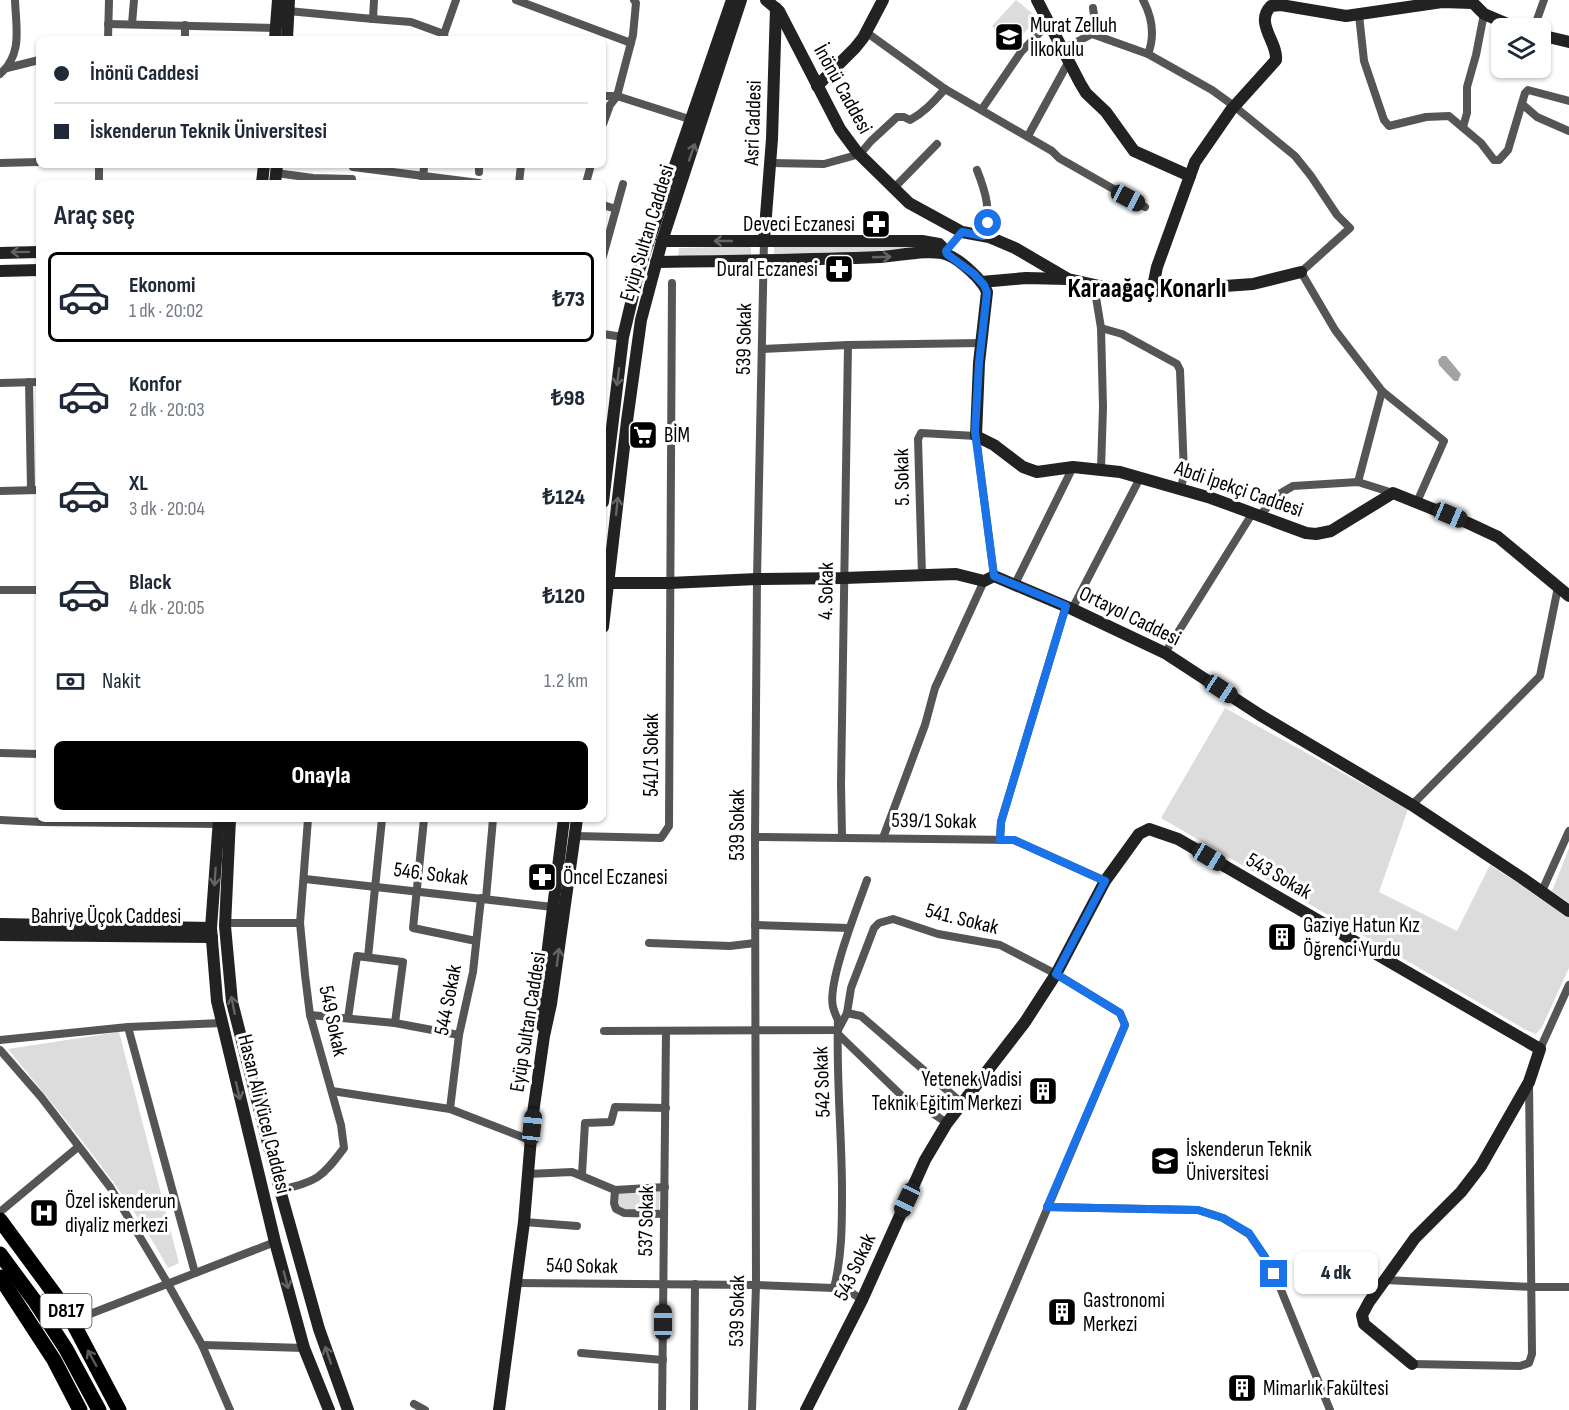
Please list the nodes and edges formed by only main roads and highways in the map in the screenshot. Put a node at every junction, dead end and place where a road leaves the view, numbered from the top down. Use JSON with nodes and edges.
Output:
{"nodes":[{"id":1,"x":0,"y":1220,"type":"edge"},
{"id":2,"x":0,"y":1254,"type":"edge"},
{"id":3,"x":2,"y":1285,"type":"edge"},
{"id":4,"x":80,"y":1410,"type":"edge"},
{"id":5,"x":99,"y":1410,"type":"edge"},
{"id":6,"x":119,"y":1410,"type":"edge"}],
"edges":[{"from":6,"to":1,"type":"highway","number":"D817","one_way":true},
{"from":2,"to":5,"type":"highway","number":"D817"},
{"from":3,"to":4,"type":"highway"}]}
